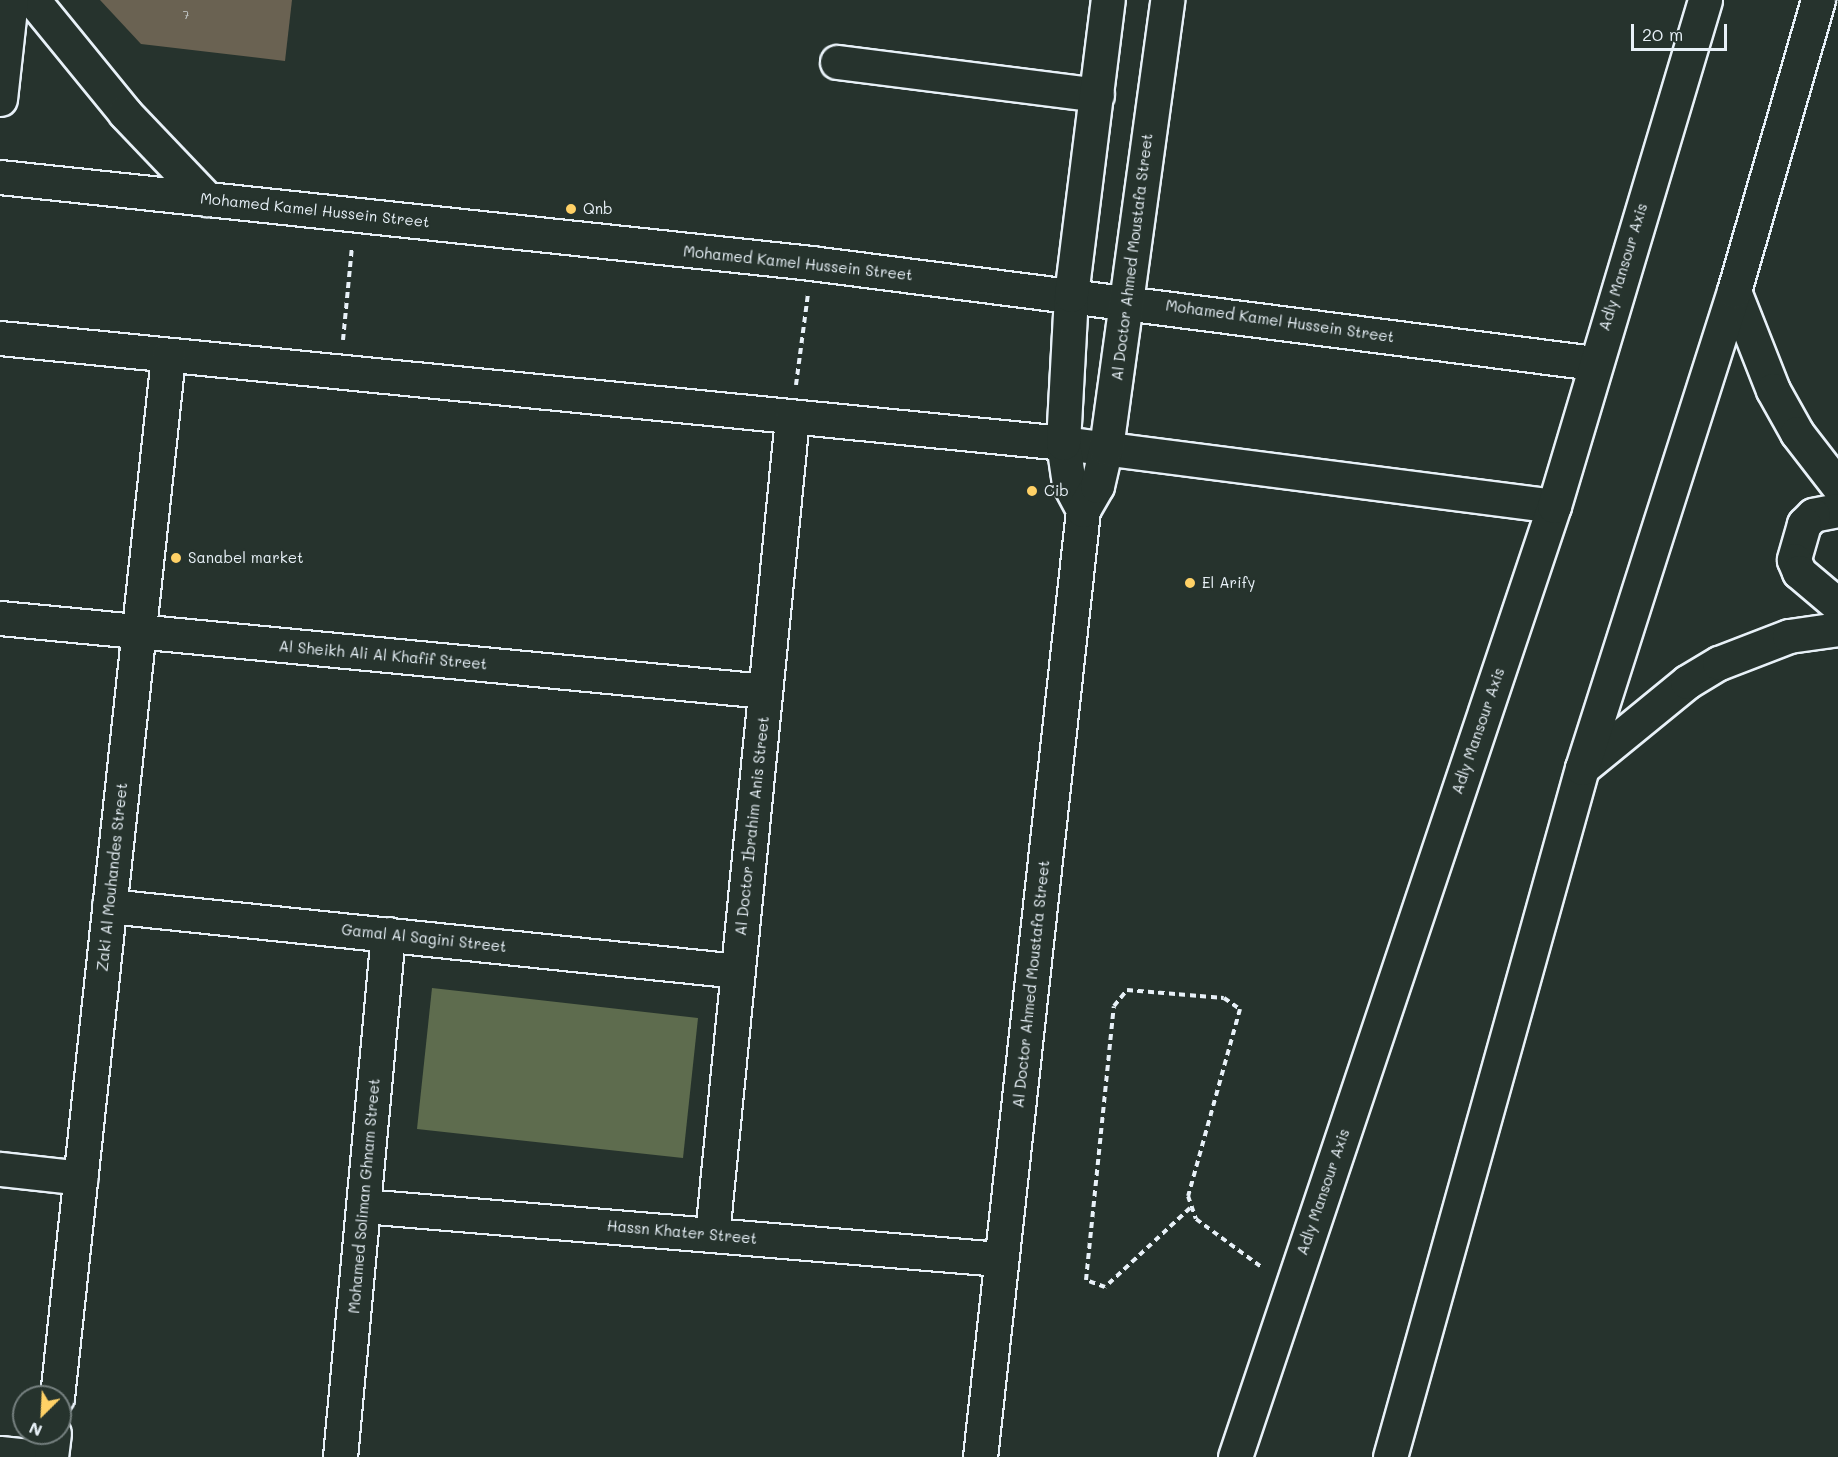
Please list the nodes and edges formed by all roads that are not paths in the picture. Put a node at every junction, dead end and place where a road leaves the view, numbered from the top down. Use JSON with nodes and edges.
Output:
{"nodes":[{"id":1,"x":11,"y":0,"type":"edge"},
{"id":2,"x":33,"y":0,"type":"edge"},
{"id":3,"x":1108,"y":0,"type":"edge"},
{"id":4,"x":1167,"y":0,"type":"edge"},
{"id":5,"x":1705,"y":0,"type":"edge"},
{"id":6,"x":1818,"y":0,"type":"edge"},
{"id":7,"x":837,"y":62,"type":"dead end"},
{"id":8,"x":1097,"y":95,"type":"junction"},
{"id":9,"x":0,"y":99,"type":"edge"},
{"id":10,"x":0,"y":177,"type":"edge"},
{"id":11,"x":207,"y":199,"type":"junction"},
{"id":12,"x":1734,"y":291,"type":"junction"},
{"id":13,"x":1071,"y":295,"type":"junction"},
{"id":14,"x":1128,"y":301,"type":"junction"},
{"id":15,"x":0,"y":338,"type":"edge"},
{"id":16,"x":168,"y":357,"type":"junction"},
{"id":17,"x":1594,"y":363,"type":"junction"},
{"id":18,"x":792,"y":417,"type":"junction"},
{"id":19,"x":1063,"y":443,"type":"junction"},
{"id":20,"x":1106,"y":448,"type":"junction"},
{"id":21,"x":1838,"y":486,"type":"edge"},
{"id":22,"x":1554,"y":506,"type":"junction"},
{"id":23,"x":1083,"y":510,"type":"junction"},
{"id":24,"x":1838,"y":510,"type":"edge"},
{"id":25,"x":1838,"y":605,"type":"edge"},
{"id":26,"x":0,"y":618,"type":"edge"},
{"id":27,"x":1838,"y":629,"type":"edge"},
{"id":28,"x":138,"y":632,"type":"junction"},
{"id":29,"x":765,"y":691,"type":"junction"},
{"id":30,"x":1582,"y":768,"type":"junction"},
{"id":31,"x":109,"y":906,"type":"junction"},
{"id":32,"x":388,"y":934,"type":"junction"},
{"id":33,"x":738,"y":971,"type":"junction"},
{"id":34,"x":0,"y":1169,"type":"edge"},
{"id":35,"x":81,"y":1178,"type":"junction"},
{"id":36,"x":363,"y":1206,"type":"junction"},
{"id":37,"x":712,"y":1235,"type":"junction"},
{"id":38,"x":1000,"y":1258,"type":"junction"},
{"id":39,"x":58,"y":1385,"type":"edge"},
{"id":40,"x":0,"y":1453,"type":"edge"},
{"id":41,"x":36,"y":1457,"type":"edge"},
{"id":42,"x":340,"y":1457,"type":"edge"},
{"id":43,"x":980,"y":1457,"type":"edge"},
{"id":44,"x":1235,"y":1457,"type":"edge"},
{"id":45,"x":1390,"y":1457,"type":"edge"}],
"edges":[{"from":1,"to":9,"type":"street"},
{"from":2,"to":11,"type":"street"},
{"from":3,"to":8,"type":"street"},
{"from":4,"to":14,"type":"street","name":"Al Doctor Ahmed Moustafa Street"},
{"from":5,"to":17,"type":"street","name":"Adly Mansour Axis"},
{"from":6,"to":12,"type":"street"},
{"from":7,"to":8,"type":"street"},
{"from":8,"to":13,"type":"street"},
{"from":10,"to":11,"type":"street","name":"Mohamed Kamel Hussein Street"},
{"from":11,"to":13,"type":"street","name":"Mohamed Kamel Hussein Street"},
{"from":12,"to":21,"type":"street"},
{"from":12,"to":30,"type":"street"},
{"from":13,"to":14,"type":"street","name":"Mohamed Kamel Hussein Street"},
{"from":13,"to":19,"type":"street"},
{"from":14,"to":17,"type":"street","name":"Mohamed Kamel Hussein Street"},
{"from":14,"to":20,"type":"street","name":"Al Doctor Ahmed Moustafa Street"},
{"from":15,"to":16,"type":"street"},
{"from":16,"to":18,"type":"street"},
{"from":16,"to":28,"type":"street","name":"Zaki Al Mouhandes Street"},
{"from":17,"to":22,"type":"street","name":"Adly Mansour Axis"},
{"from":18,"to":19,"type":"street"},
{"from":18,"to":29,"type":"street","name":"Al Doctor Ibrahim Anis Street"},
{"from":19,"to":20,"type":"street"},
{"from":19,"to":23,"type":"street"},
{"from":20,"to":22,"type":"street"},
{"from":20,"to":23,"type":"street","name":"Al Doctor Ahmed Moustafa Street"},
{"from":22,"to":44,"type":"street","name":"Adly Mansour Axis"},
{"from":23,"to":38,"type":"street","name":"Al Doctor Ahmed Moustafa Street"},
{"from":24,"to":25,"type":"street"},
{"from":26,"to":28,"type":"street","name":"Al Sheikh Ali Al Khafif Street"},
{"from":27,"to":30,"type":"street"},
{"from":28,"to":29,"type":"street","name":"Al Sheikh Ali Al Khafif Street"},
{"from":28,"to":31,"type":"street","name":"Zaki Al Mouhandes Street"},
{"from":29,"to":33,"type":"street","name":"Al Doctor Ibrahim Anis Street"},
{"from":30,"to":45,"type":"street"},
{"from":31,"to":32,"type":"street","name":"Gamal Al Sagini Street"},
{"from":31,"to":35,"type":"street","name":"Zaki Al Mouhandes Street"},
{"from":32,"to":33,"type":"street","name":"Gamal Al Sagini Street"},
{"from":32,"to":36,"type":"street","name":"Mohamed Soliman Ghnam Street"},
{"from":33,"to":37,"type":"street","name":"Al Doctor Ibrahim Anis Street"},
{"from":34,"to":35,"type":"street"},
{"from":35,"to":39,"type":"street","name":"Zaki Al Mouhandes Street"},
{"from":36,"to":37,"type":"street","name":"Hassn Khater Street"},
{"from":36,"to":42,"type":"street","name":"Mohamed Soliman Ghnam Street"},
{"from":37,"to":38,"type":"street","name":"Hassn Khater Street"},
{"from":38,"to":43,"type":"street","name":"Al Doctor Ahmed Moustafa Street"},
{"from":40,"to":41,"type":"street"}]}
